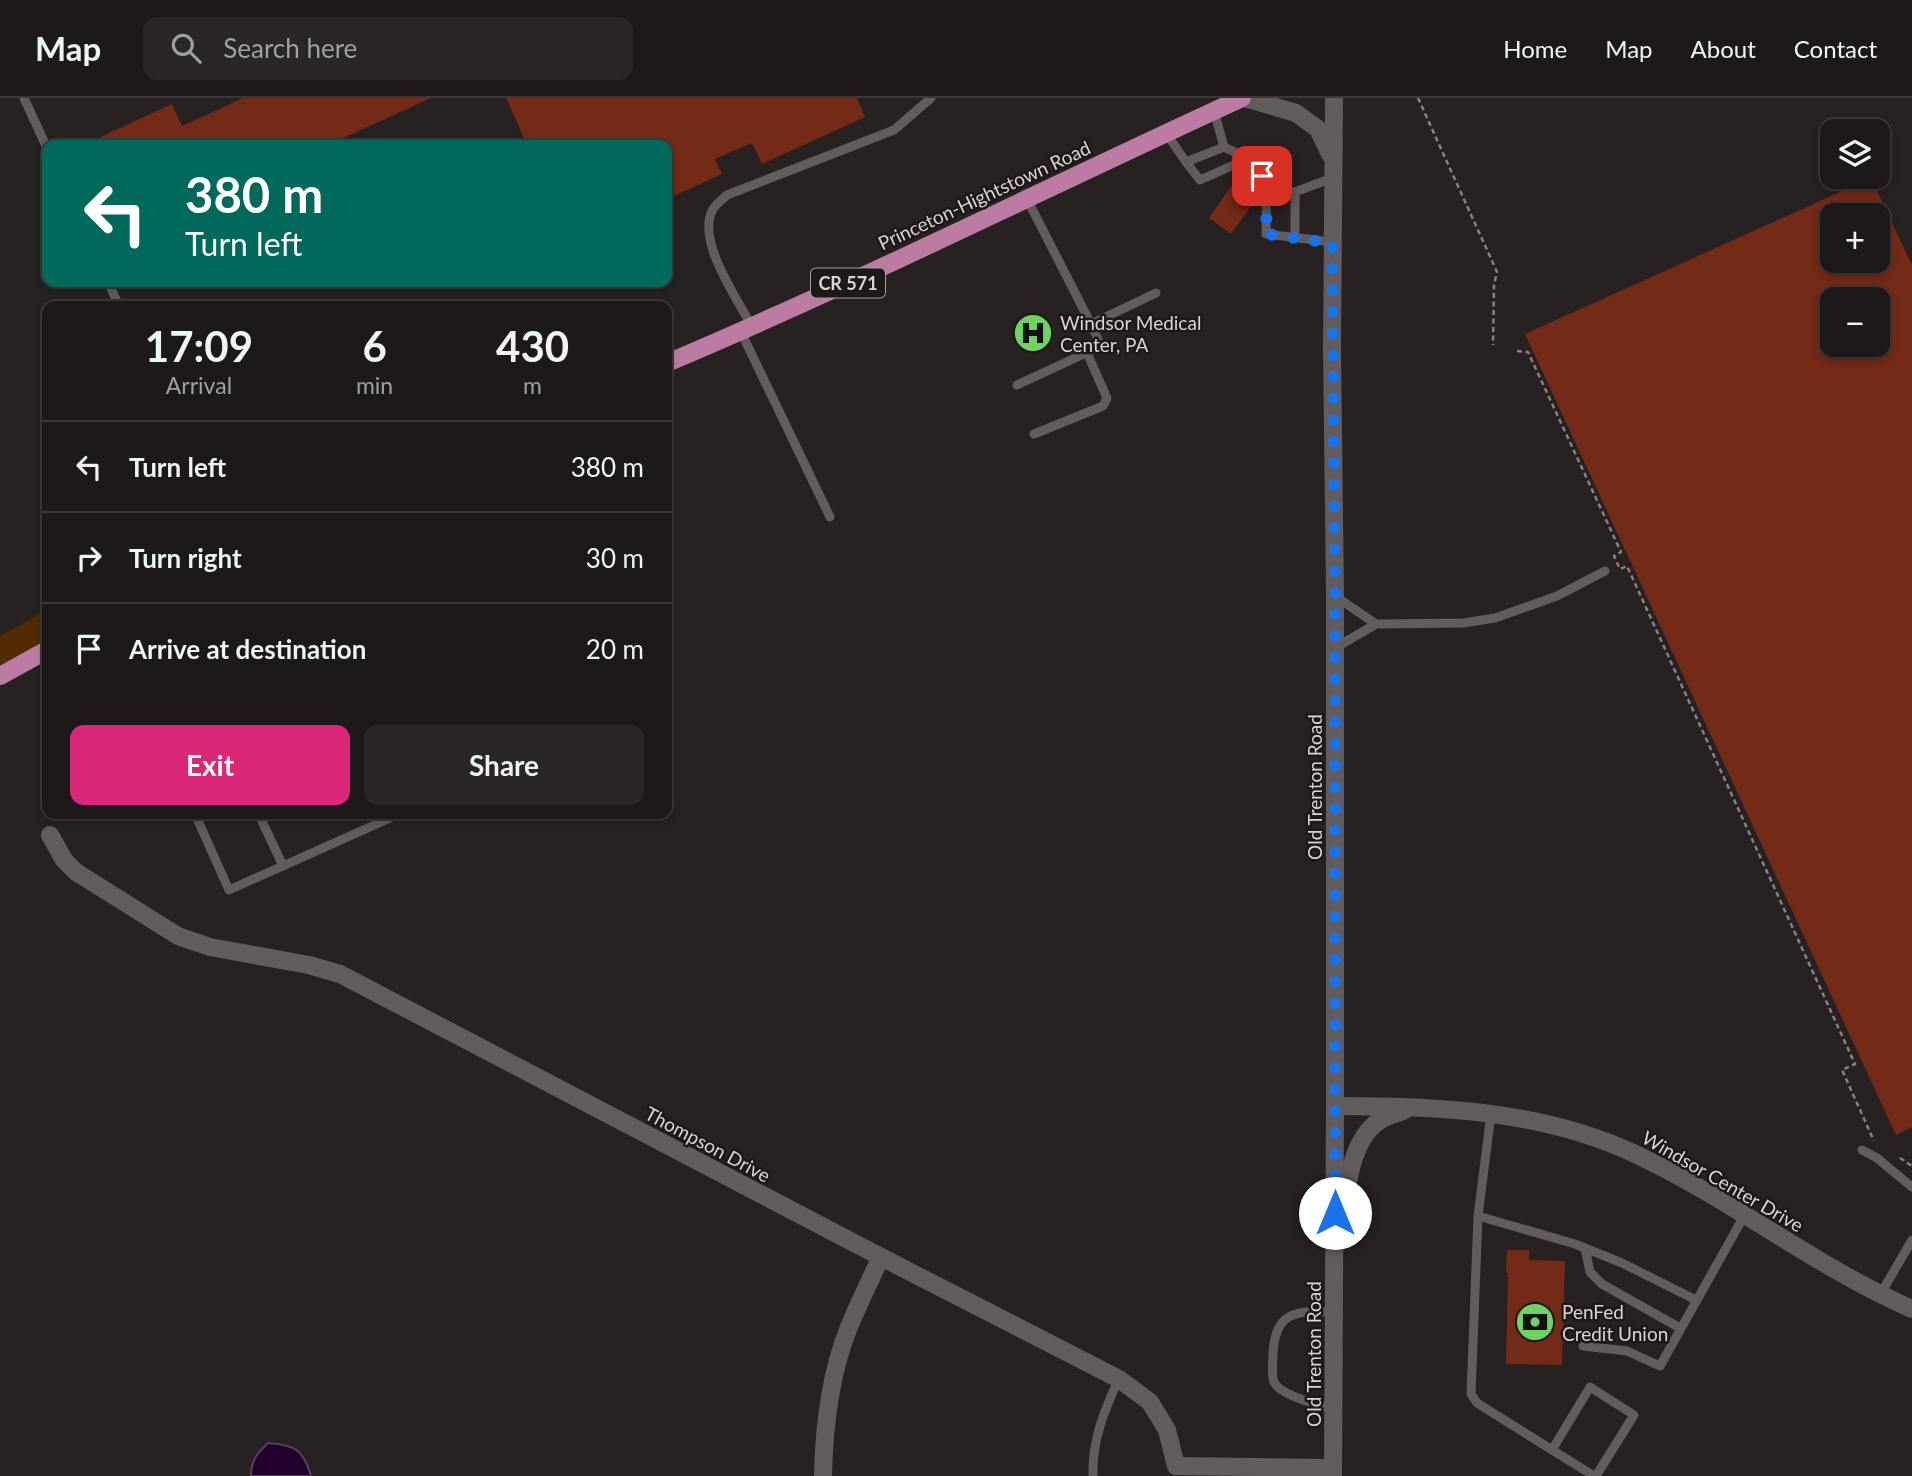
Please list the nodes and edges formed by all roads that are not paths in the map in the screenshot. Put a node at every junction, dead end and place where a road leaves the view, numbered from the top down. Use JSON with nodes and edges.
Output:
{"nodes":[{"id":1,"x":24,"y":98,"type":"edge"},
{"id":2,"x":932,"y":98,"type":"edge"},
{"id":3,"x":1243,"y":98,"type":"edge"},
{"id":4,"x":1334,"y":98,"type":"edge"},
{"id":5,"x":1214,"y":111,"type":"junction"},
{"id":6,"x":1166,"y":132,"type":"junction"},
{"id":7,"x":43,"y":140,"type":"edge"},
{"id":8,"x":1224,"y":147,"type":"junction"},
{"id":9,"x":1332,"y":157,"type":"junction"},
{"id":10,"x":1245,"y":160,"type":"junction"},
{"id":11,"x":1186,"y":163,"type":"junction"},
{"id":12,"x":1332,"y":178,"type":"junction"},
{"id":13,"x":1267,"y":191,"type":"junction"},
{"id":14,"x":1295,"y":192,"type":"junction"},
{"id":15,"x":1026,"y":197,"type":"junction"},
{"id":16,"x":1295,"y":237,"type":"junction"},
{"id":17,"x":1332,"y":243,"type":"junction"},
{"id":18,"x":1156,"y":293,"type":"dead end"},
{"id":19,"x":1091,"y":324,"type":"junction"},
{"id":20,"x":746,"y":329,"type":"junction"},
{"id":21,"x":1087,"y":353,"type":"junction"},
{"id":22,"x":672,"y":361,"type":"edge"},
{"id":23,"x":1017,"y":385,"type":"dead end"},
{"id":24,"x":1034,"y":434,"type":"dead end"},
{"id":25,"x":830,"y":517,"type":"dead end"},
{"id":26,"x":1605,"y":571,"type":"dead end"},
{"id":27,"x":1335,"y":596,"type":"junction"},
{"id":28,"x":1376,"y":624,"type":"junction"},
{"id":29,"x":1335,"y":648,"type":"junction"},
{"id":30,"x":42,"y":653,"type":"edge"},
{"id":31,"x":0,"y":676,"type":"edge"},
{"id":32,"x":197,"y":819,"type":"edge"},
{"id":33,"x":261,"y":819,"type":"edge"},
{"id":34,"x":388,"y":819,"type":"edge"},
{"id":35,"x":50,"y":835,"type":"dead end"},
{"id":36,"x":282,"y":866,"type":"junction"},
{"id":37,"x":1335,"y":1106,"type":"junction"},
{"id":38,"x":1415,"y":1107,"type":"junction"},
{"id":39,"x":1491,"y":1114,"type":"junction"},
{"id":40,"x":1862,"y":1150,"type":"dead end"},
{"id":41,"x":1912,"y":1188,"type":"edge"},
{"id":42,"x":1478,"y":1216,"type":"junction"},
{"id":43,"x":1744,"y":1216,"type":"junction"},
{"id":44,"x":1912,"y":1240,"type":"edge"},
{"id":45,"x":1585,"y":1248,"type":"junction"},
{"id":46,"x":881,"y":1258,"type":"junction"},
{"id":47,"x":1334,"y":1274,"type":"junction"},
{"id":48,"x":1881,"y":1295,"type":"junction"},
{"id":49,"x":1696,"y":1300,"type":"junction"},
{"id":50,"x":1912,"y":1309,"type":"edge"},
{"id":51,"x":1334,"y":1312,"type":"junction"},
{"id":52,"x":1681,"y":1328,"type":"junction"},
{"id":53,"x":1583,"y":1346,"type":"dead end"},
{"id":54,"x":1119,"y":1379,"type":"junction"},
{"id":55,"x":1334,"y":1409,"type":"junction"},
{"id":56,"x":1552,"y":1450,"type":"junction"},
{"id":57,"x":1175,"y":1471,"type":"edge"},
{"id":58,"x":1333,"y":1472,"type":"edge"},
{"id":59,"x":823,"y":1476,"type":"edge"},
{"id":60,"x":1093,"y":1476,"type":"edge"},
{"id":61,"x":1595,"y":1476,"type":"edge"}],
"edges":[{"from":1,"to":7,"type":"lane"},
{"from":2,"to":20,"type":"lane"},
{"from":3,"to":5,"type":"main road","name":"Princeton-Hightstown Road","number":"CR 571"},
{"from":3,"to":9,"type":"street"},
{"from":4,"to":9,"type":"street","name":"Old Trenton Road"},
{"from":5,"to":6,"type":"main road","name":"Princeton-Hightstown Road","number":"CR 571"},
{"from":5,"to":8,"type":"lane"},
{"from":6,"to":11,"type":"lane"},
{"from":6,"to":15,"type":"main road","name":"Princeton-Hightstown Road","number":"CR 571"},
{"from":8,"to":10,"type":"lane"},
{"from":8,"to":11,"type":"lane"},
{"from":9,"to":12,"type":"street","name":"Old Trenton Road"},
{"from":10,"to":11,"type":"lane"},
{"from":10,"to":13,"type":"lane"},
{"from":12,"to":14,"type":"lane"},
{"from":12,"to":17,"type":"street","name":"Old Trenton Road"},
{"from":13,"to":14,"type":"lane"},
{"from":13,"to":16,"type":"lane"},
{"from":14,"to":16,"type":"lane"},
{"from":15,"to":19,"type":"lane"},
{"from":15,"to":20,"type":"main road","name":"Princeton-Hightstown Road","number":"CR 571"},
{"from":16,"to":17,"type":"lane"},
{"from":17,"to":27,"type":"street","name":"Old Trenton Road"},
{"from":18,"to":19,"type":"lane"},
{"from":19,"to":21,"type":"lane"},
{"from":20,"to":22,"type":"main road","name":"Princeton-Hightstown Road","number":"CR 571"},
{"from":20,"to":25,"type":"lane"},
{"from":21,"to":23,"type":"lane"},
{"from":21,"to":24,"type":"lane"},
{"from":26,"to":28,"type":"lane"},
{"from":27,"to":28,"type":"lane"},
{"from":27,"to":29,"type":"street","name":"Old Trenton Road"},
{"from":28,"to":29,"type":"lane"},
{"from":29,"to":37,"type":"street","name":"Old Trenton Road"},
{"from":30,"to":31,"type":"main road"},
{"from":32,"to":36,"type":"lane"},
{"from":33,"to":36,"type":"lane"},
{"from":34,"to":36,"type":"lane"},
{"from":35,"to":46,"type":"street","name":"Thompson Drive"},
{"from":37,"to":38,"type":"street","name":"Windsor Center Drive"},
{"from":37,"to":47,"type":"street","name":"Old Trenton Road"},
{"from":38,"to":39,"type":"street","name":"Windsor Center Drive"},
{"from":38,"to":47,"type":"street"},
{"from":39,"to":42,"type":"lane"},
{"from":39,"to":43,"type":"street","name":"Windsor Center Drive"},
{"from":40,"to":41,"type":"lane"},
{"from":42,"to":45,"type":"lane"},
{"from":42,"to":56,"type":"lane"},
{"from":43,"to":48,"type":"street","name":"Windsor Center Drive"},
{"from":43,"to":49,"type":"lane"},
{"from":44,"to":48,"type":"lane"},
{"from":45,"to":49,"type":"lane"},
{"from":45,"to":52,"type":"lane"},
{"from":46,"to":54,"type":"street","name":"Thompson Drive"},
{"from":46,"to":59,"type":"street"},
{"from":47,"to":51,"type":"street","name":"Old Trenton Road"},
{"from":48,"to":50,"type":"street","name":"Windsor Center Drive"},
{"from":49,"to":52,"type":"lane"},
{"from":51,"to":55,"type":"street","name":"Old Trenton Road"},
{"from":51,"to":55,"type":"lane"},
{"from":52,"to":53,"type":"lane"},
{"from":54,"to":57,"type":"street","name":"Thompson Drive"},
{"from":54,"to":60,"type":"lane"},
{"from":55,"to":58,"type":"street","name":"Old Trenton Road"},
{"from":56,"to":61,"type":"lane"},
{"from":56,"to":61,"type":"lane"},
{"from":57,"to":58,"type":"street","name":"Thompson Drive"}]}
